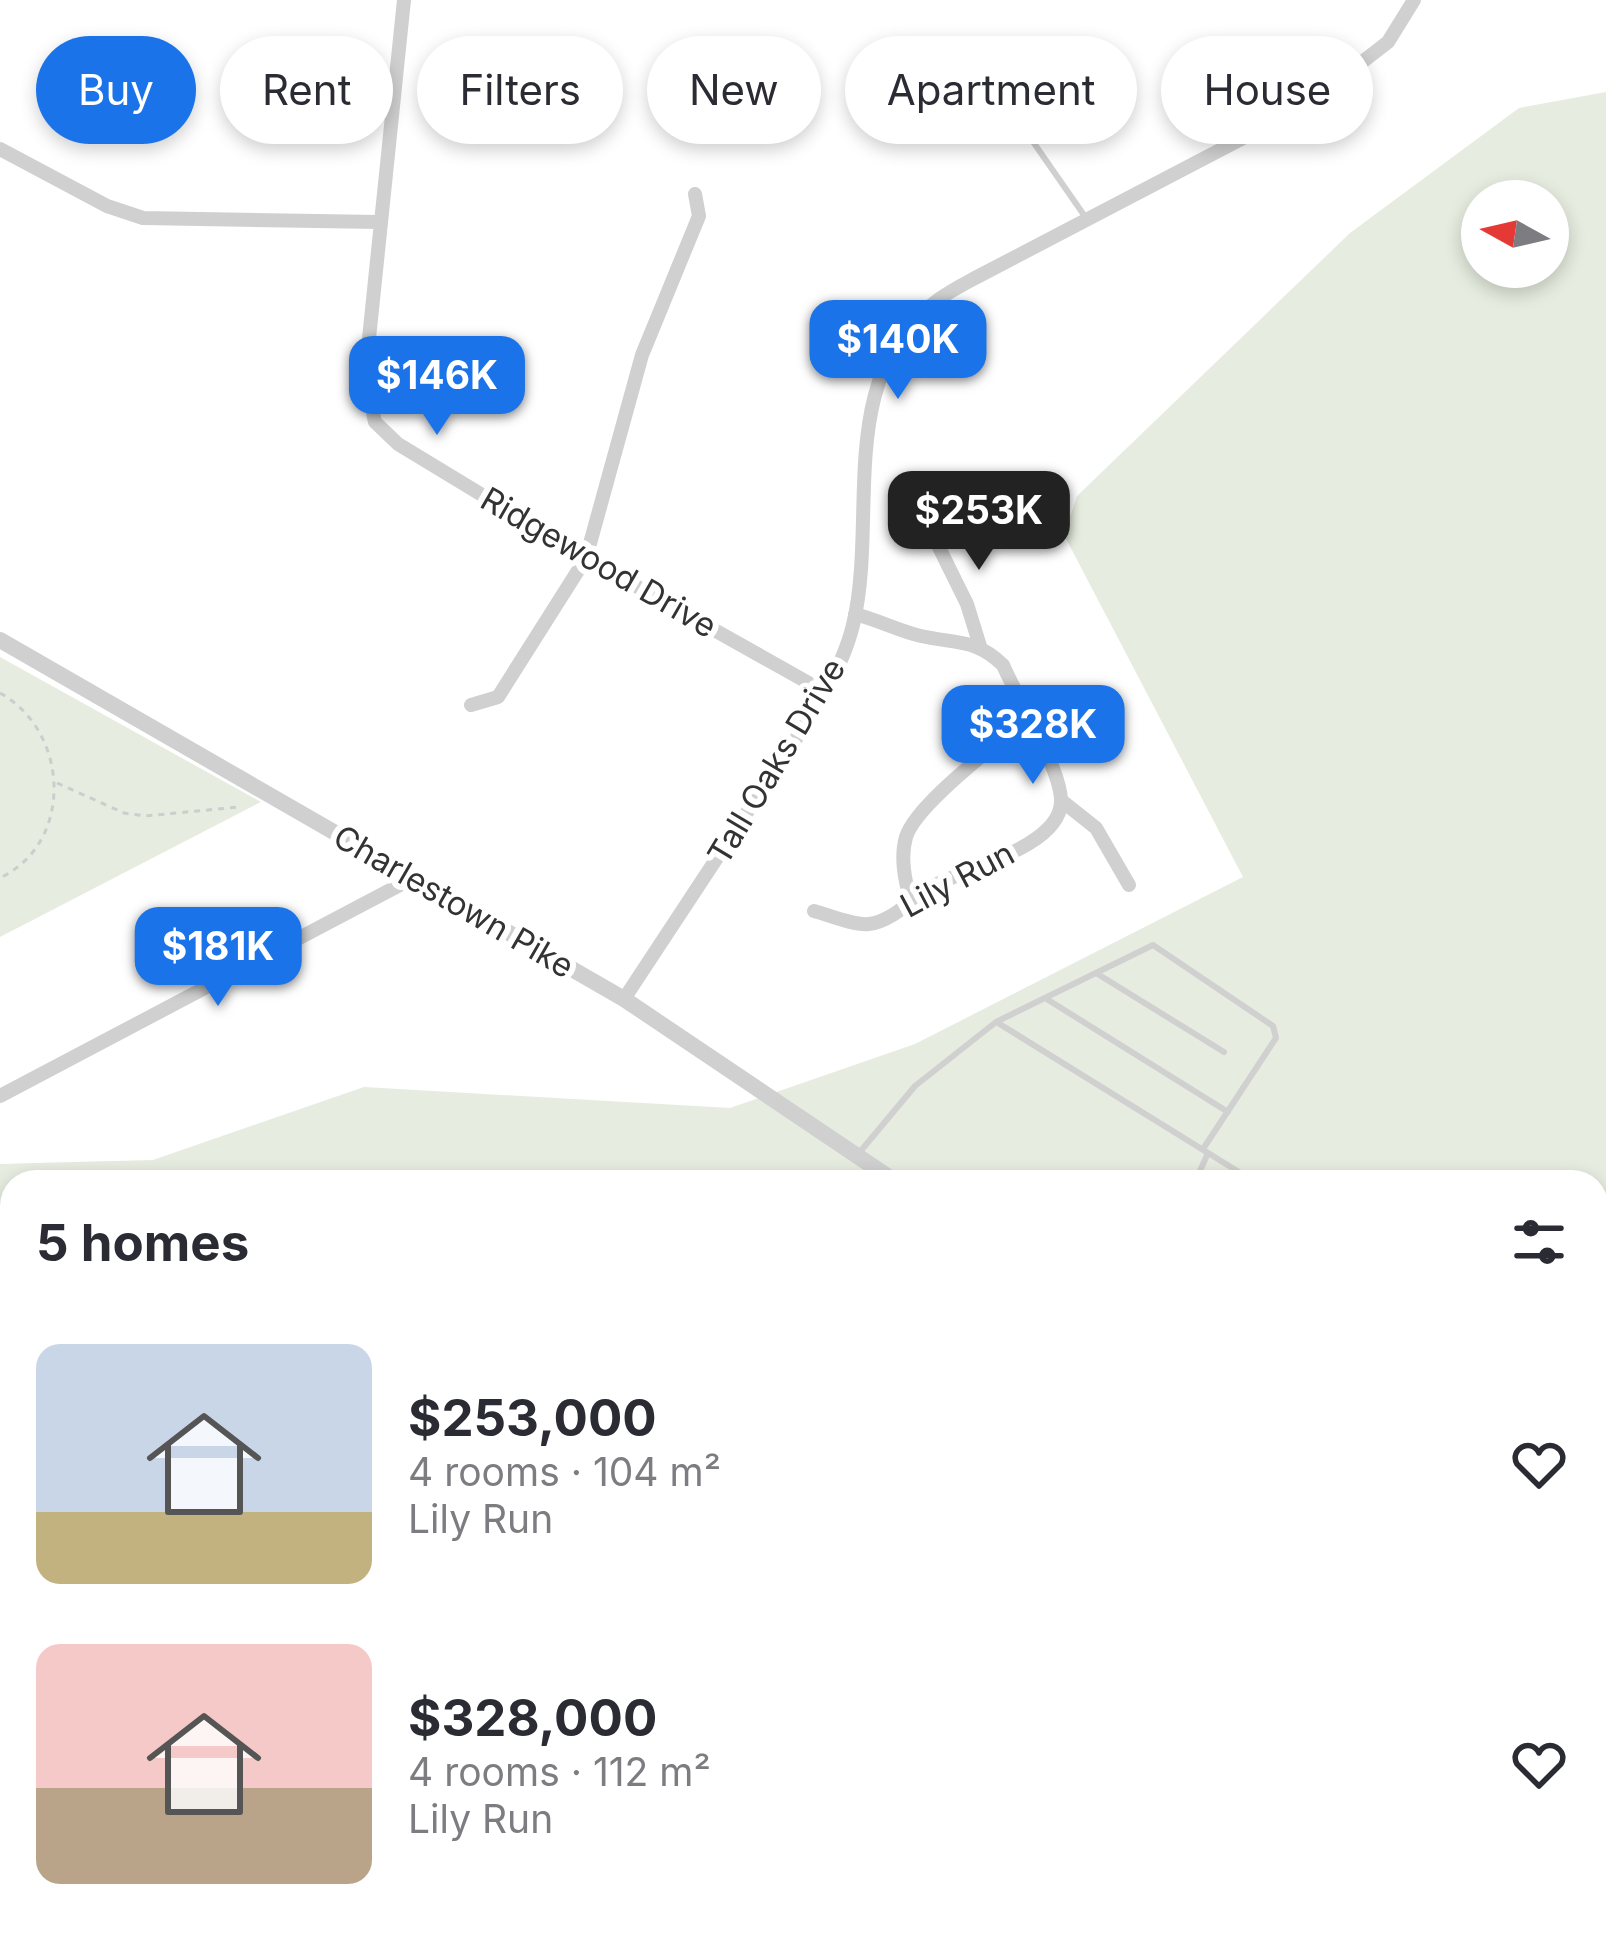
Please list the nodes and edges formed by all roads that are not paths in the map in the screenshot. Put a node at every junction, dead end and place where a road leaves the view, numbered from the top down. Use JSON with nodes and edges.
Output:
{"nodes":[{"id":1,"x":404,"y":0,"type":"edge"},
{"id":2,"x":1414,"y":0,"type":"edge"},
{"id":3,"x":1035,"y":144,"type":"edge"},
{"id":4,"x":0,"y":149,"type":"edge"},
{"id":5,"x":695,"y":194,"type":"dead end"},
{"id":6,"x":1086,"y":218,"type":"junction"},
{"id":7,"x":379,"y":222,"type":"junction"},
{"id":8,"x":926,"y":521,"type":"dead end"},
{"id":9,"x":586,"y":558,"type":"junction"},
{"id":10,"x":855,"y":614,"type":"junction"},
{"id":11,"x":0,"y":640,"type":"edge"},
{"id":12,"x":980,"y":646,"type":"junction"},
{"id":13,"x":824,"y":692,"type":"junction"},
{"id":14,"x":471,"y":705,"type":"dead end"},
{"id":15,"x":1028,"y":718,"type":"junction"},
{"id":16,"x":1062,"y":801,"type":"junction"},
{"id":17,"x":413,"y":878,"type":"junction"},
{"id":18,"x":1129,"y":885,"type":"dead end"},
{"id":19,"x":911,"y":902,"type":"junction"},
{"id":20,"x":814,"y":911,"type":"dead end"},
{"id":21,"x":1096,"y":973,"type":"junction"},
{"id":22,"x":1045,"y":998,"type":"junction"},
{"id":23,"x":624,"y":999,"type":"junction"},
{"id":24,"x":996,"y":1022,"type":"junction"},
{"id":25,"x":1224,"y":1052,"type":"dead end"},
{"id":26,"x":0,"y":1096,"type":"edge"},
{"id":27,"x":1228,"y":1112,"type":"junction"},
{"id":28,"x":1206,"y":1151,"type":"junction"},
{"id":29,"x":856,"y":1156,"type":"junction"},
{"id":30,"x":878,"y":1170,"type":"edge"},
{"id":31,"x":1200,"y":1170,"type":"edge"},
{"id":32,"x":1237,"y":1170,"type":"edge"}],
"edges":[{"from":1,"to":7,"type":"street","name":"Ridgewood Drive"},
{"from":2,"to":6,"type":"street","name":"Tall Oaks Drive"},
{"from":3,"to":6,"type":"lane"},
{"from":4,"to":7,"type":"street"},
{"from":5,"to":9,"type":"street"},
{"from":6,"to":10,"type":"street","name":"Tall Oaks Drive"},
{"from":7,"to":9,"type":"street","name":"Ridgewood Drive"},
{"from":8,"to":12,"type":"street"},
{"from":9,"to":13,"type":"street","name":"Ridgewood Drive"},
{"from":9,"to":14,"type":"street"},
{"from":10,"to":12,"type":"street"},
{"from":10,"to":13,"type":"street","name":"Tall Oaks Drive"},
{"from":11,"to":17,"type":"street","name":"Charlestown Pike"},
{"from":12,"to":15,"type":"street"},
{"from":13,"to":23,"type":"street","name":"Tall Oaks Drive"},
{"from":15,"to":16,"type":"street"},
{"from":15,"to":19,"type":"street"},
{"from":16,"to":18,"type":"street"},
{"from":16,"to":19,"type":"street","name":"Lily Run"},
{"from":17,"to":23,"type":"street","name":"Charlestown Pike"},
{"from":17,"to":26,"type":"street"},
{"from":19,"to":20,"type":"street","name":"Lily Run"},
{"from":21,"to":22,"type":"lane"},
{"from":21,"to":25,"type":"lane"},
{"from":21,"to":27,"type":"lane"},
{"from":22,"to":24,"type":"lane"},
{"from":22,"to":27,"type":"lane"},
{"from":23,"to":29,"type":"street","name":"Charlestown Pike"},
{"from":24,"to":28,"type":"lane"},
{"from":24,"to":29,"type":"lane"},
{"from":27,"to":28,"type":"lane"},
{"from":28,"to":31,"type":"lane"},
{"from":28,"to":32,"type":"lane"},
{"from":29,"to":30,"type":"street","name":"Charlestown Pike"}]}
